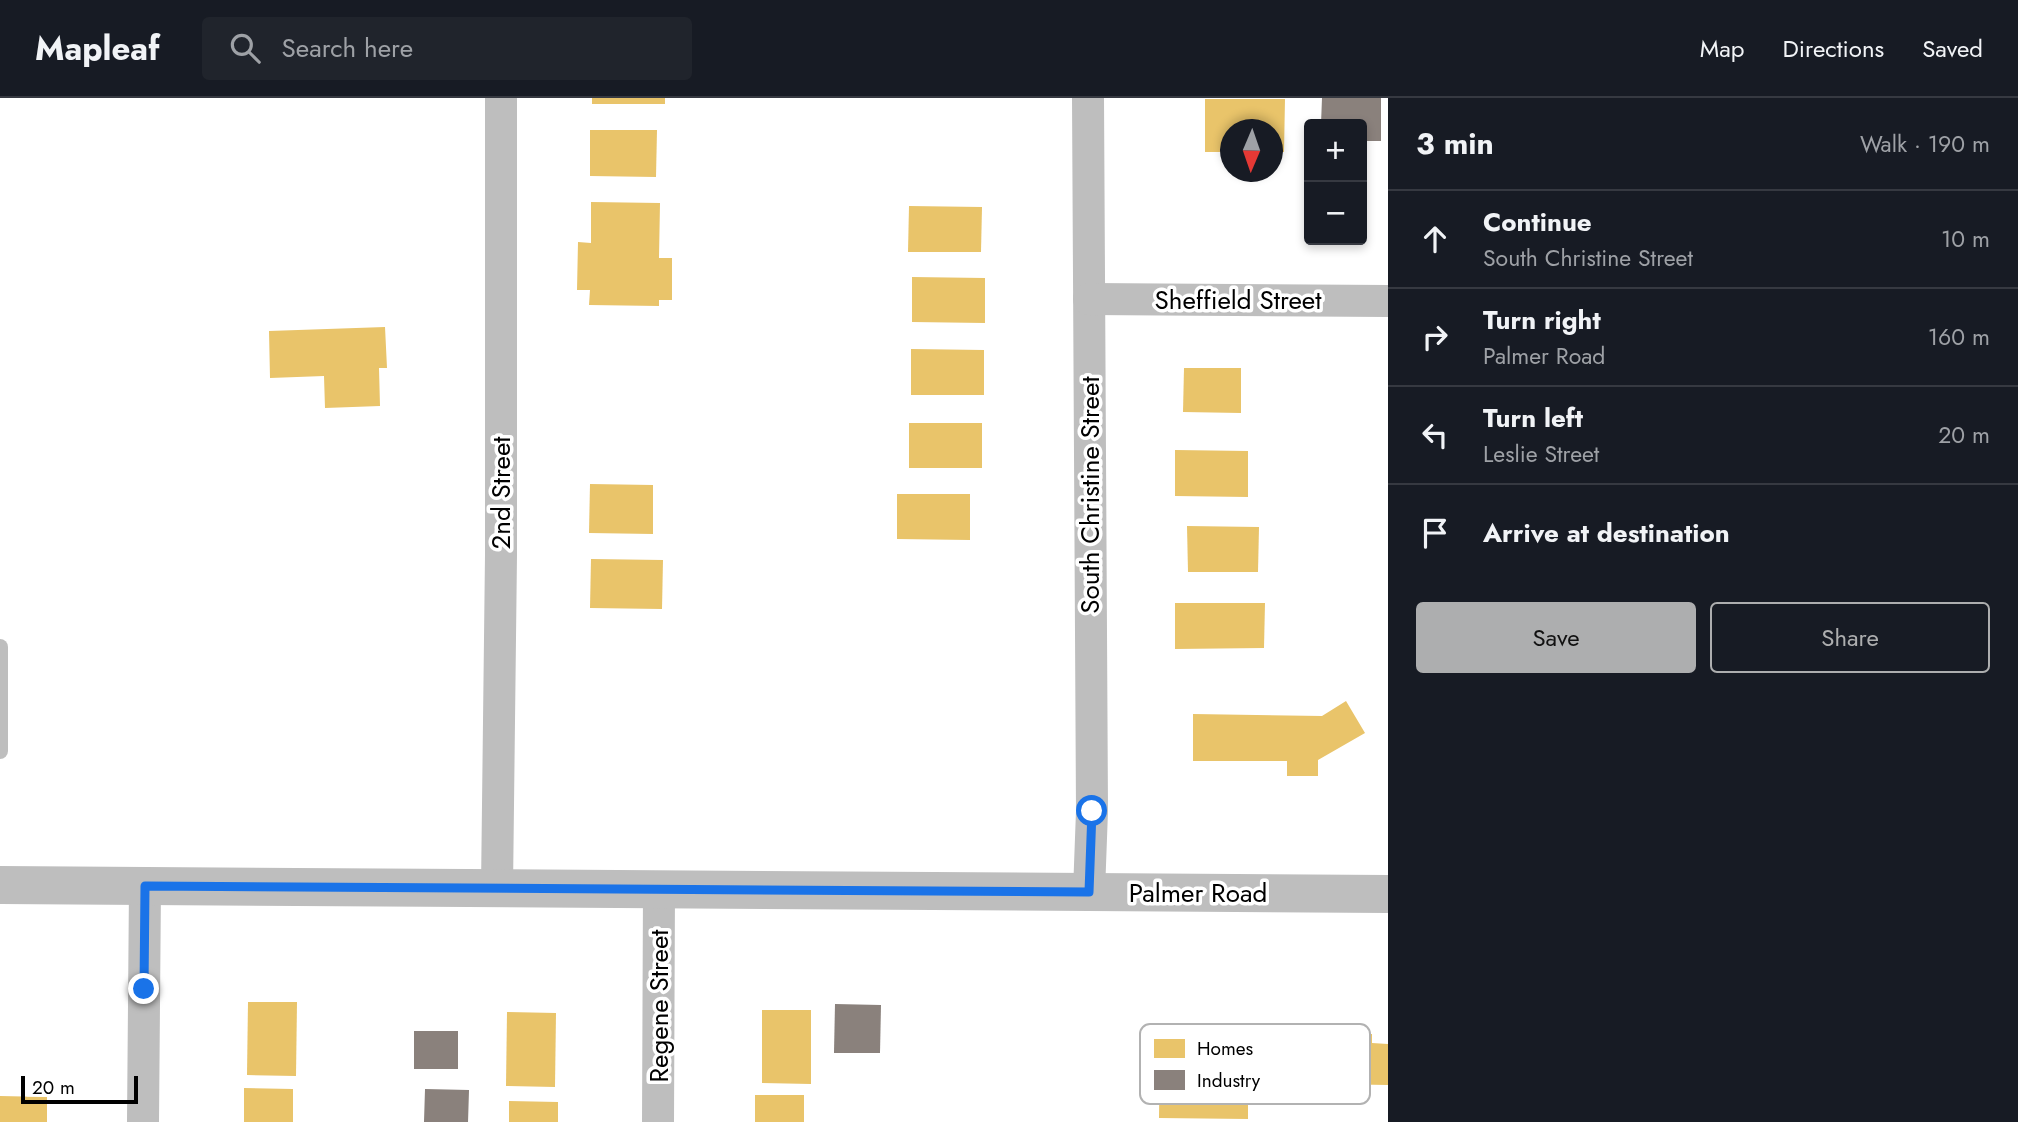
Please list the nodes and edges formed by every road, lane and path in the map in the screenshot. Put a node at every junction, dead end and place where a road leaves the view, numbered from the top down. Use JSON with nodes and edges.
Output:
{"nodes":[{"id":1,"x":501,"y":98,"type":"edge"},
{"id":2,"x":1088,"y":98,"type":"edge"},
{"id":3,"x":1089,"y":299,"type":"junction"},
{"id":4,"x":1388,"y":301,"type":"edge"},
{"id":5,"x":0,"y":647,"type":"edge"},
{"id":6,"x":0,"y":751,"type":"edge"},
{"id":7,"x":0,"y":886,"type":"edge"},
{"id":8,"x":145,"y":886,"type":"junction"},
{"id":9,"x":496,"y":888,"type":"junction"},
{"id":10,"x":659,"y":889,"type":"junction"},
{"id":11,"x":1089,"y":892,"type":"junction"},
{"id":12,"x":1388,"y":894,"type":"edge"},
{"id":13,"x":143,"y":1122,"type":"edge"},
{"id":14,"x":658,"y":1122,"type":"edge"}],
"edges":[{"from":1,"to":9,"type":"street","name":"2nd Street"},
{"from":2,"to":3,"type":"street","name":"South Christine Street"},
{"from":3,"to":4,"type":"street","name":"Sheffield Street"},
{"from":3,"to":11,"type":"street","name":"South Christine Street"},
{"from":5,"to":6,"type":"lane"},
{"from":7,"to":8,"type":"street","name":"Palmer Road"},
{"from":8,"to":9,"type":"street","name":"Palmer Road"},
{"from":8,"to":13,"type":"street"},
{"from":9,"to":10,"type":"street","name":"Palmer Road"},
{"from":10,"to":11,"type":"street","name":"Palmer Road"},
{"from":10,"to":14,"type":"street","name":"Regene Street"},
{"from":11,"to":12,"type":"street","name":"Palmer Road"}]}
